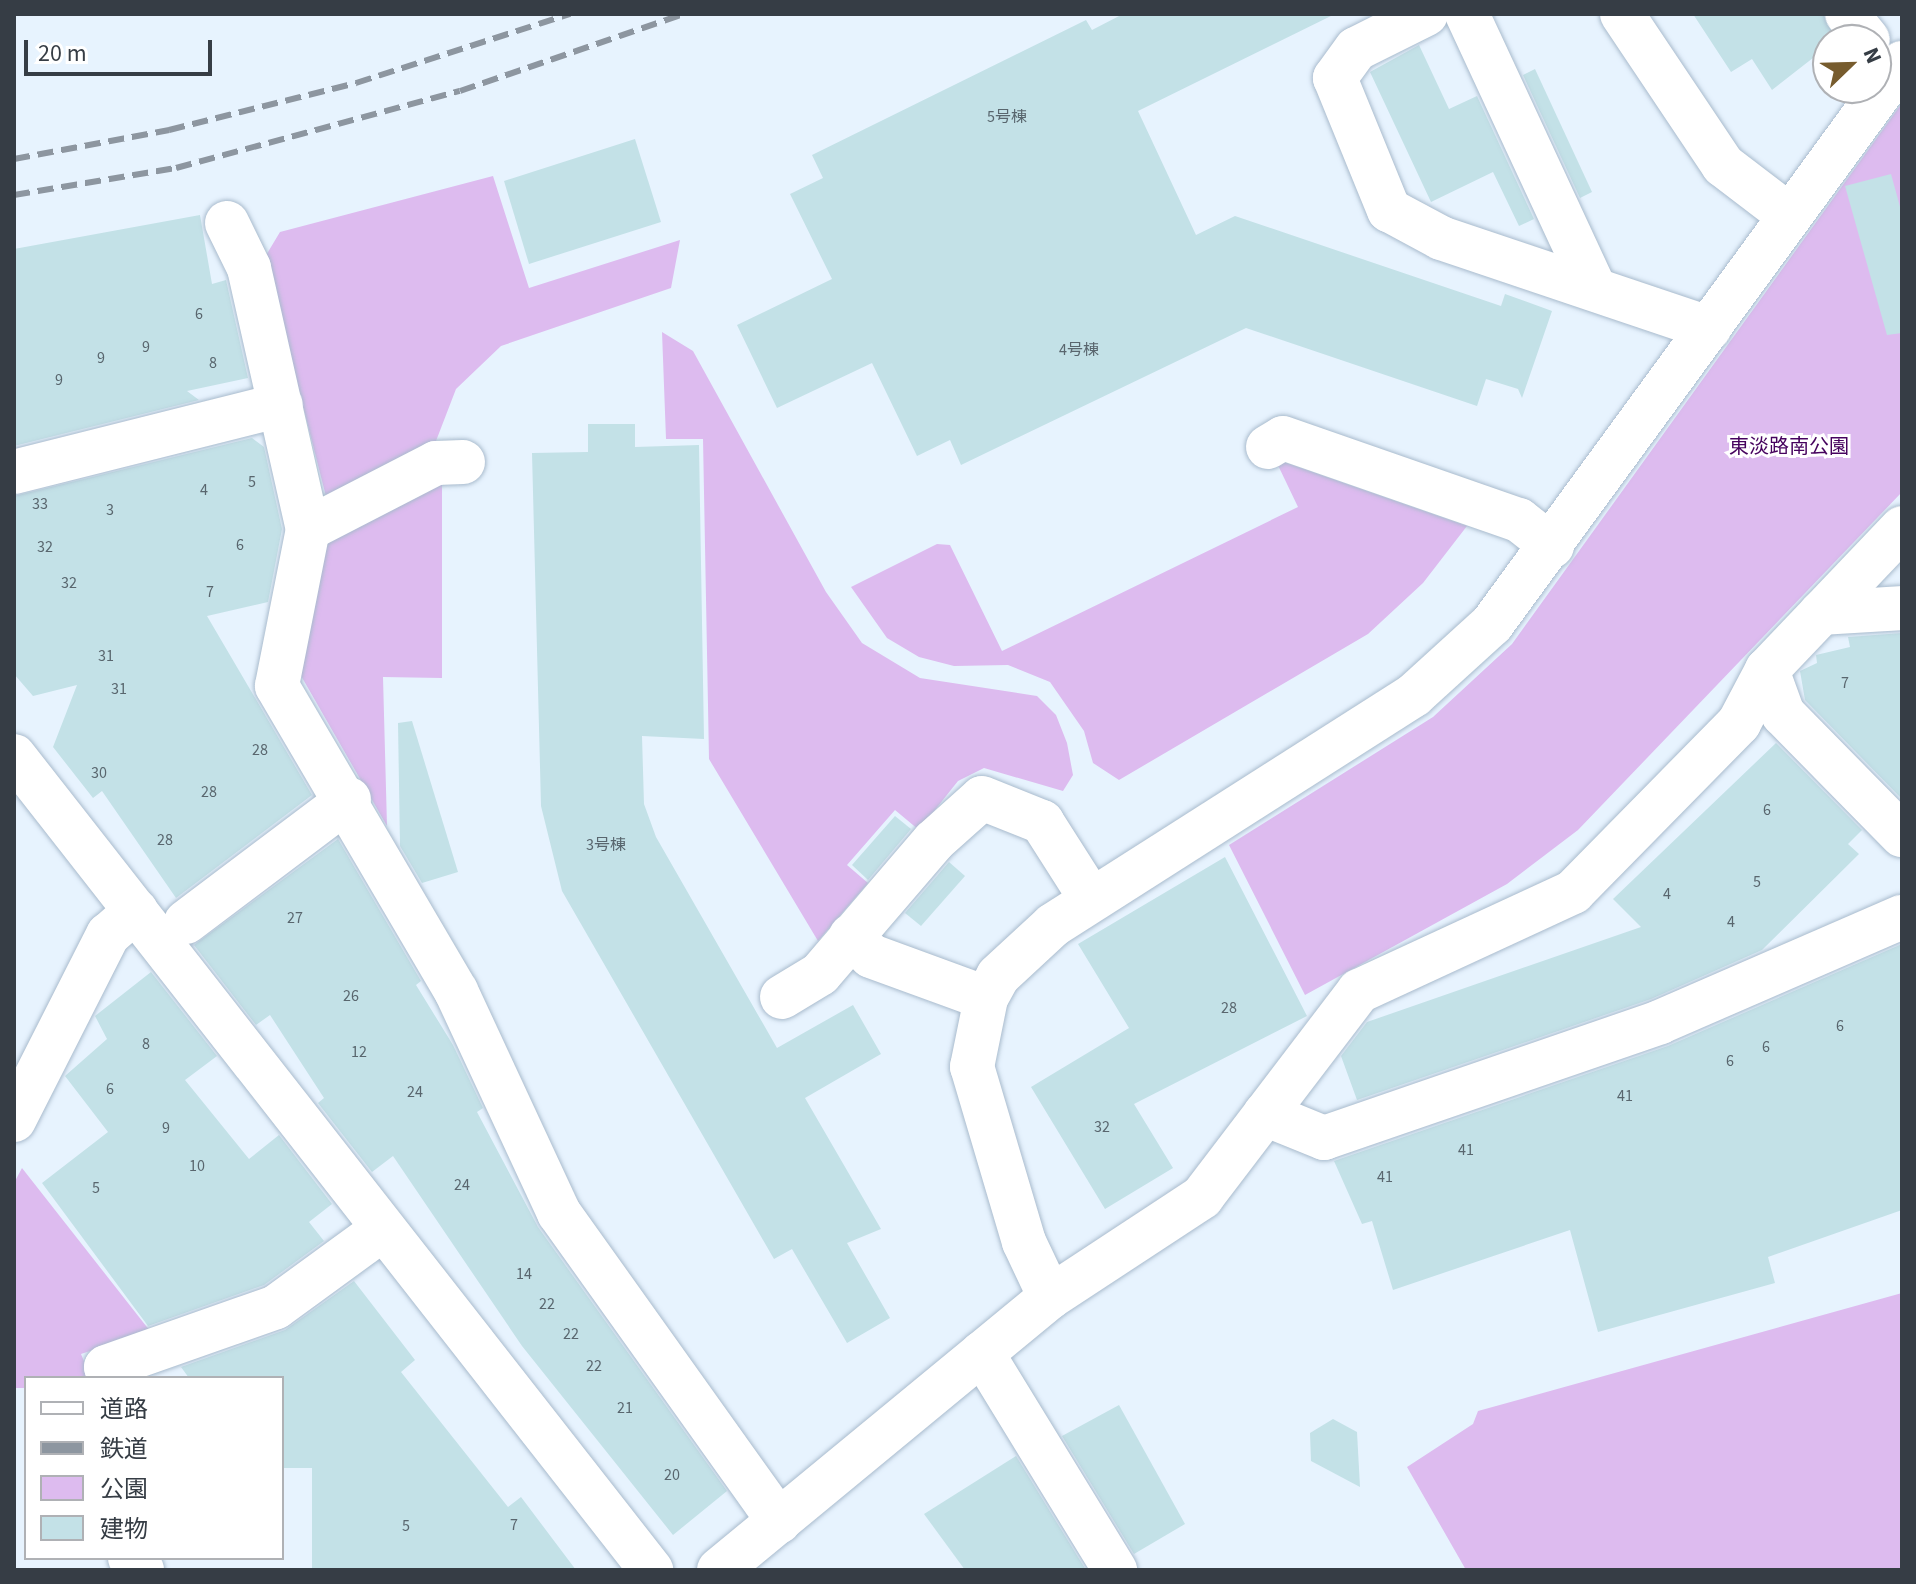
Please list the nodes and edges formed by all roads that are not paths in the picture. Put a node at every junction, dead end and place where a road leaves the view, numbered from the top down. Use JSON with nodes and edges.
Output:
{"nodes":[{"id":1,"x":1426,"y":14,"type":"edge"},
{"id":2,"x":1467,"y":14,"type":"edge"},
{"id":3,"x":1622,"y":14,"type":"edge"},
{"id":4,"x":1856,"y":104,"type":"edge"},
{"id":5,"x":1790,"y":216,"type":"junction"},
{"id":6,"x":227,"y":223,"type":"dead end"},
{"id":7,"x":1593,"y":286,"type":"junction"},
{"id":8,"x":1709,"y":328,"type":"junction"},
{"id":9,"x":281,"y":405,"type":"junction"},
{"id":10,"x":1268,"y":447,"type":"dead end"},
{"id":11,"x":463,"y":462,"type":"dead end"},
{"id":12,"x":14,"y":472,"type":"edge"},
{"id":13,"x":1902,"y":528,"type":"edge"},
{"id":14,"x":308,"y":529,"type":"junction"},
{"id":15,"x":1552,"y":546,"type":"junction"},
{"id":16,"x":1902,"y":608,"type":"edge"},
{"id":17,"x":1821,"y":613,"type":"junction"},
{"id":18,"x":1767,"y":670,"type":"junction"},
{"id":19,"x":14,"y":756,"type":"edge"},
{"id":20,"x":349,"y":799,"type":"junction"},
{"id":21,"x":1902,"y":835,"type":"edge"},
{"id":22,"x":1091,"y":899,"type":"junction"},
{"id":23,"x":136,"y":911,"type":"junction"},
{"id":24,"x":1902,"y":917,"type":"edge"},
{"id":25,"x":186,"y":922,"type":"dead end"},
{"id":26,"x":851,"y":936,"type":"junction"},
{"id":27,"x":782,"y":997,"type":"dead end"},
{"id":28,"x":986,"y":998,"type":"junction"},
{"id":29,"x":1265,"y":1114,"type":"junction"},
{"id":30,"x":14,"y":1120,"type":"edge"},
{"id":31,"x":383,"y":1229,"type":"junction"},
{"id":32,"x":1050,"y":1297,"type":"junction"},
{"id":33,"x":982,"y":1353,"type":"junction"},
{"id":34,"x":108,"y":1376,"type":"edge"},
{"id":35,"x":779,"y":1521,"type":"junction"},
{"id":36,"x":651,"y":1570,"type":"edge"},
{"id":37,"x":719,"y":1570,"type":"edge"},
{"id":38,"x":1115,"y":1570,"type":"edge"}],
"edges":[{"from":1,"to":7,"type":"street"},
{"from":2,"to":7,"type":"street"},
{"from":3,"to":5,"type":"street"},
{"from":4,"to":5,"type":"street"},
{"from":5,"to":8,"type":"street"},
{"from":6,"to":9,"type":"street"},
{"from":7,"to":8,"type":"street"},
{"from":8,"to":15,"type":"street"},
{"from":9,"to":12,"type":"street"},
{"from":9,"to":14,"type":"street"},
{"from":10,"to":15,"type":"street"},
{"from":11,"to":14,"type":"street"},
{"from":13,"to":17,"type":"street"},
{"from":14,"to":20,"type":"street"},
{"from":15,"to":22,"type":"street"},
{"from":16,"to":17,"type":"street"},
{"from":17,"to":18,"type":"street"},
{"from":18,"to":21,"type":"street"},
{"from":18,"to":29,"type":"street"},
{"from":19,"to":23,"type":"street"},
{"from":20,"to":25,"type":"street"},
{"from":20,"to":35,"type":"street"},
{"from":22,"to":26,"type":"street"},
{"from":22,"to":28,"type":"street"},
{"from":23,"to":30,"type":"street"},
{"from":23,"to":31,"type":"street"},
{"from":24,"to":29,"type":"street"},
{"from":26,"to":27,"type":"street"},
{"from":26,"to":28,"type":"street"},
{"from":28,"to":32,"type":"street"},
{"from":29,"to":32,"type":"street"},
{"from":31,"to":34,"type":"street"},
{"from":31,"to":36,"type":"street"},
{"from":32,"to":33,"type":"street"},
{"from":33,"to":35,"type":"street"},
{"from":33,"to":38,"type":"street"},
{"from":35,"to":37,"type":"street"}]}
